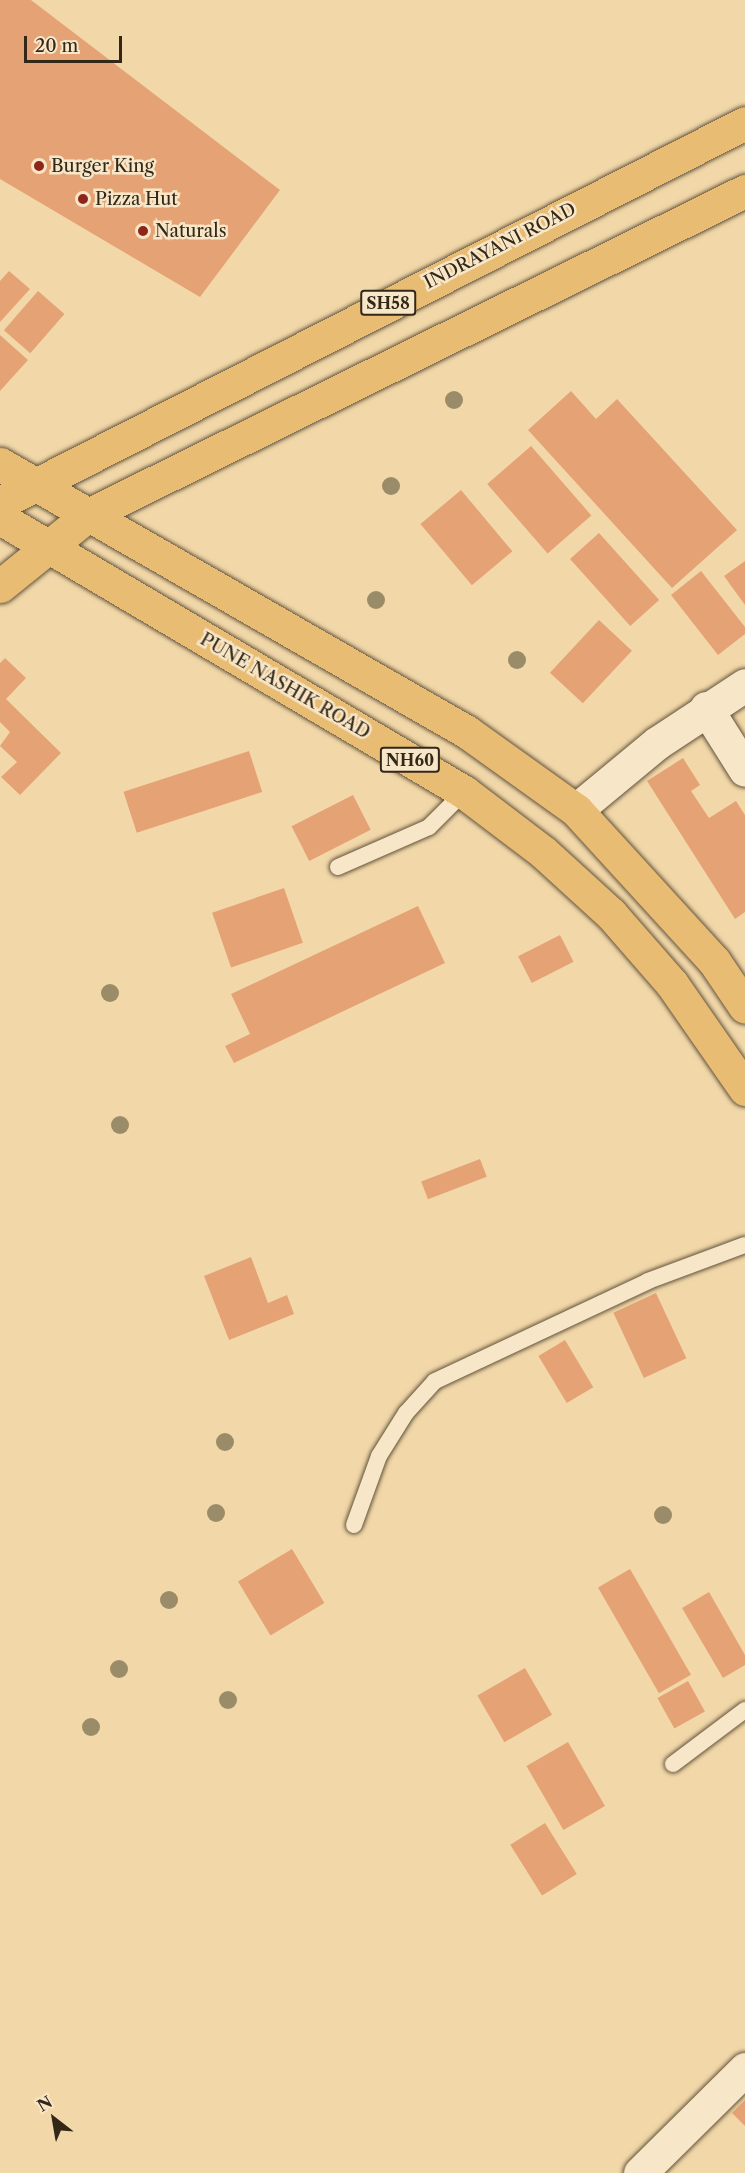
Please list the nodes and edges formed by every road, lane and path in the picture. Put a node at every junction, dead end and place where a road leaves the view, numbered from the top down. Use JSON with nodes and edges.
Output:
{"nodes":[{"id":1,"x":745,"y":123,"type":"edge"},
{"id":2,"x":745,"y":191,"type":"edge"},
{"id":3,"x":0,"y":464,"type":"edge"},
{"id":4,"x":30,"y":483,"type":"junction"},
{"id":5,"x":0,"y":503,"type":"edge"},
{"id":6,"x":88,"y":516,"type":"junction"},
{"id":7,"x":0,"y":518,"type":"edge"},
{"id":8,"x":48,"y":547,"type":"junction"},
{"id":9,"x":0,"y":586,"type":"edge"},
{"id":10,"x":745,"y":685,"type":"edge"},
{"id":11,"x":706,"y":708,"type":"junction"},
{"id":12,"x":745,"y":770,"type":"edge"},
{"id":13,"x":464,"y":792,"type":"junction"},
{"id":14,"x":576,"y":810,"type":"junction"},
{"id":15,"x":338,"y":867,"type":"dead end"},
{"id":16,"x":745,"y":1007,"type":"edge"},
{"id":17,"x":745,"y":1089,"type":"edge"},
{"id":18,"x":745,"y":1245,"type":"edge"},
{"id":19,"x":354,"y":1525,"type":"dead end"},
{"id":20,"x":745,"y":1710,"type":"edge"},
{"id":21,"x":673,"y":1764,"type":"dead end"},
{"id":22,"x":745,"y":2069,"type":"edge"},
{"id":23,"x":640,"y":2173,"type":"edge"}],
"edges":[{"from":1,"to":4,"type":"main road","name":"INDRAYANI ROAD","number":"SH58"},
{"from":2,"to":6,"type":"main road"},
{"from":3,"to":4,"type":"main road","number":"NH60"},
{"from":4,"to":5,"type":"main road","name":"INDRAYANI ROAD"},
{"from":4,"to":6,"type":"main road","number":"NH60"},
{"from":6,"to":8,"type":"main road"},
{"from":6,"to":14,"type":"main road","number":"NH60"},
{"from":7,"to":8,"type":"main road","name":"PUNE NASHIK ROAD","number":"NH60"},
{"from":8,"to":9,"type":"main road"},
{"from":8,"to":13,"type":"main road","name":"PUNE NASHIK ROAD","number":"NH60"},
{"from":10,"to":11,"type":"street"},
{"from":11,"to":12,"type":"street"},
{"from":11,"to":14,"type":"street"},
{"from":13,"to":15,"type":"lane"},
{"from":13,"to":17,"type":"main road","name":"PUNE NASHIK ROAD","number":"NH60"},
{"from":14,"to":16,"type":"main road","number":"NH60"},
{"from":18,"to":19,"type":"lane"},
{"from":20,"to":21,"type":"lane"},
{"from":22,"to":23,"type":"street"}]}
